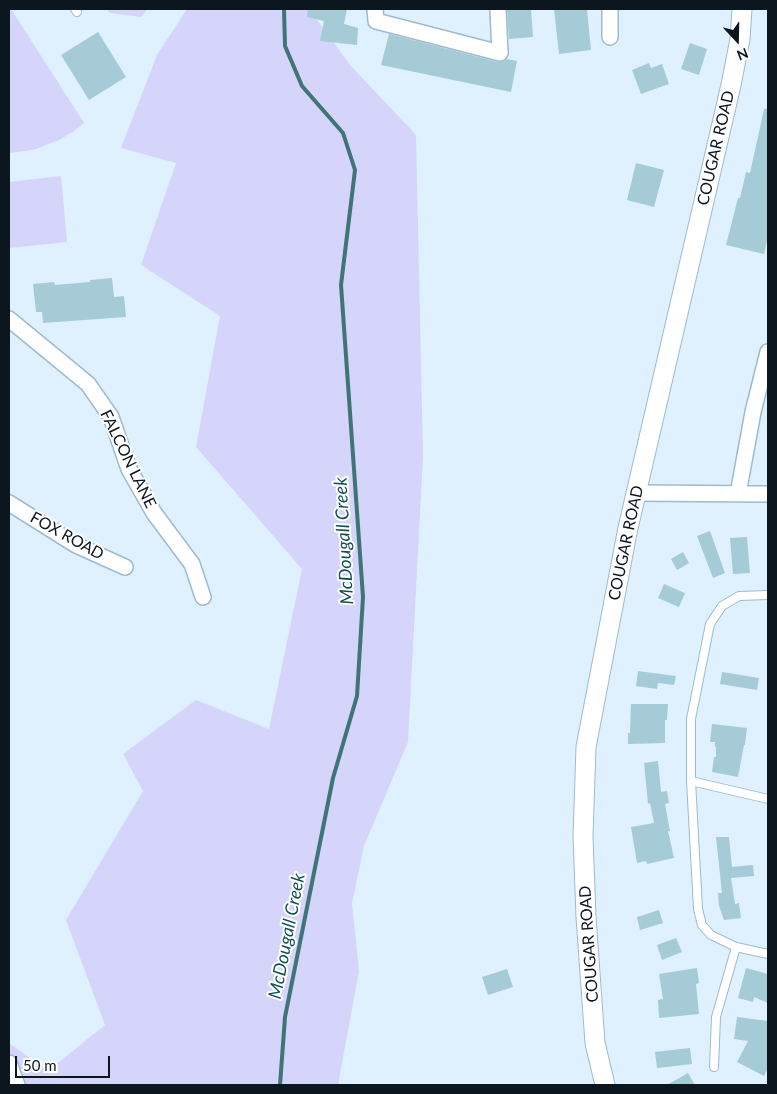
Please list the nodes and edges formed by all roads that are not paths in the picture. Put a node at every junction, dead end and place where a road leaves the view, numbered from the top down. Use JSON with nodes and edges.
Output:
{"nodes":[{"id":1,"x":375,"y":9,"type":"edge"},
{"id":2,"x":498,"y":9,"type":"edge"},
{"id":3,"x":610,"y":9,"type":"edge"},
{"id":4,"x":742,"y":9,"type":"edge"},
{"id":5,"x":610,"y":37,"type":"dead end"},
{"id":6,"x":9,"y":319,"type":"edge"},
{"id":7,"x":768,"y":352,"type":"edge"},
{"id":8,"x":636,"y":493,"type":"junction"},
{"id":9,"x":738,"y":494,"type":"junction"},
{"id":10,"x":768,"y":494,"type":"edge"},
{"id":11,"x":9,"y":503,"type":"edge"},
{"id":12,"x":125,"y":566,"type":"dead end"},
{"id":13,"x":768,"y":595,"type":"edge"},
{"id":14,"x":203,"y":597,"type":"dead end"},
{"id":15,"x":691,"y":781,"type":"junction"},
{"id":16,"x":768,"y":799,"type":"edge"},
{"id":17,"x":736,"y":947,"type":"junction"},
{"id":18,"x":768,"y":954,"type":"edge"},
{"id":19,"x":9,"y":1063,"type":"edge"},
{"id":20,"x":714,"y":1067,"type":"dead end"},
{"id":21,"x":17,"y":1085,"type":"edge"},
{"id":22,"x":605,"y":1085,"type":"edge"}],
"edges":[{"from":1,"to":2,"type":"street"},
{"from":3,"to":5,"type":"street"},
{"from":4,"to":8,"type":"street","name":"COUGAR ROAD"},
{"from":6,"to":14,"type":"street","name":"FALCON LANE"},
{"from":7,"to":9,"type":"street"},
{"from":8,"to":9,"type":"street"},
{"from":8,"to":22,"type":"street","name":"COUGAR ROAD"},
{"from":9,"to":10,"type":"street"},
{"from":11,"to":12,"type":"street","name":"FOX ROAD"},
{"from":13,"to":15,"type":"lane"},
{"from":15,"to":16,"type":"lane"},
{"from":15,"to":17,"type":"lane"},
{"from":17,"to":18,"type":"lane"},
{"from":17,"to":20,"type":"lane"},
{"from":19,"to":21,"type":"street"}]}
